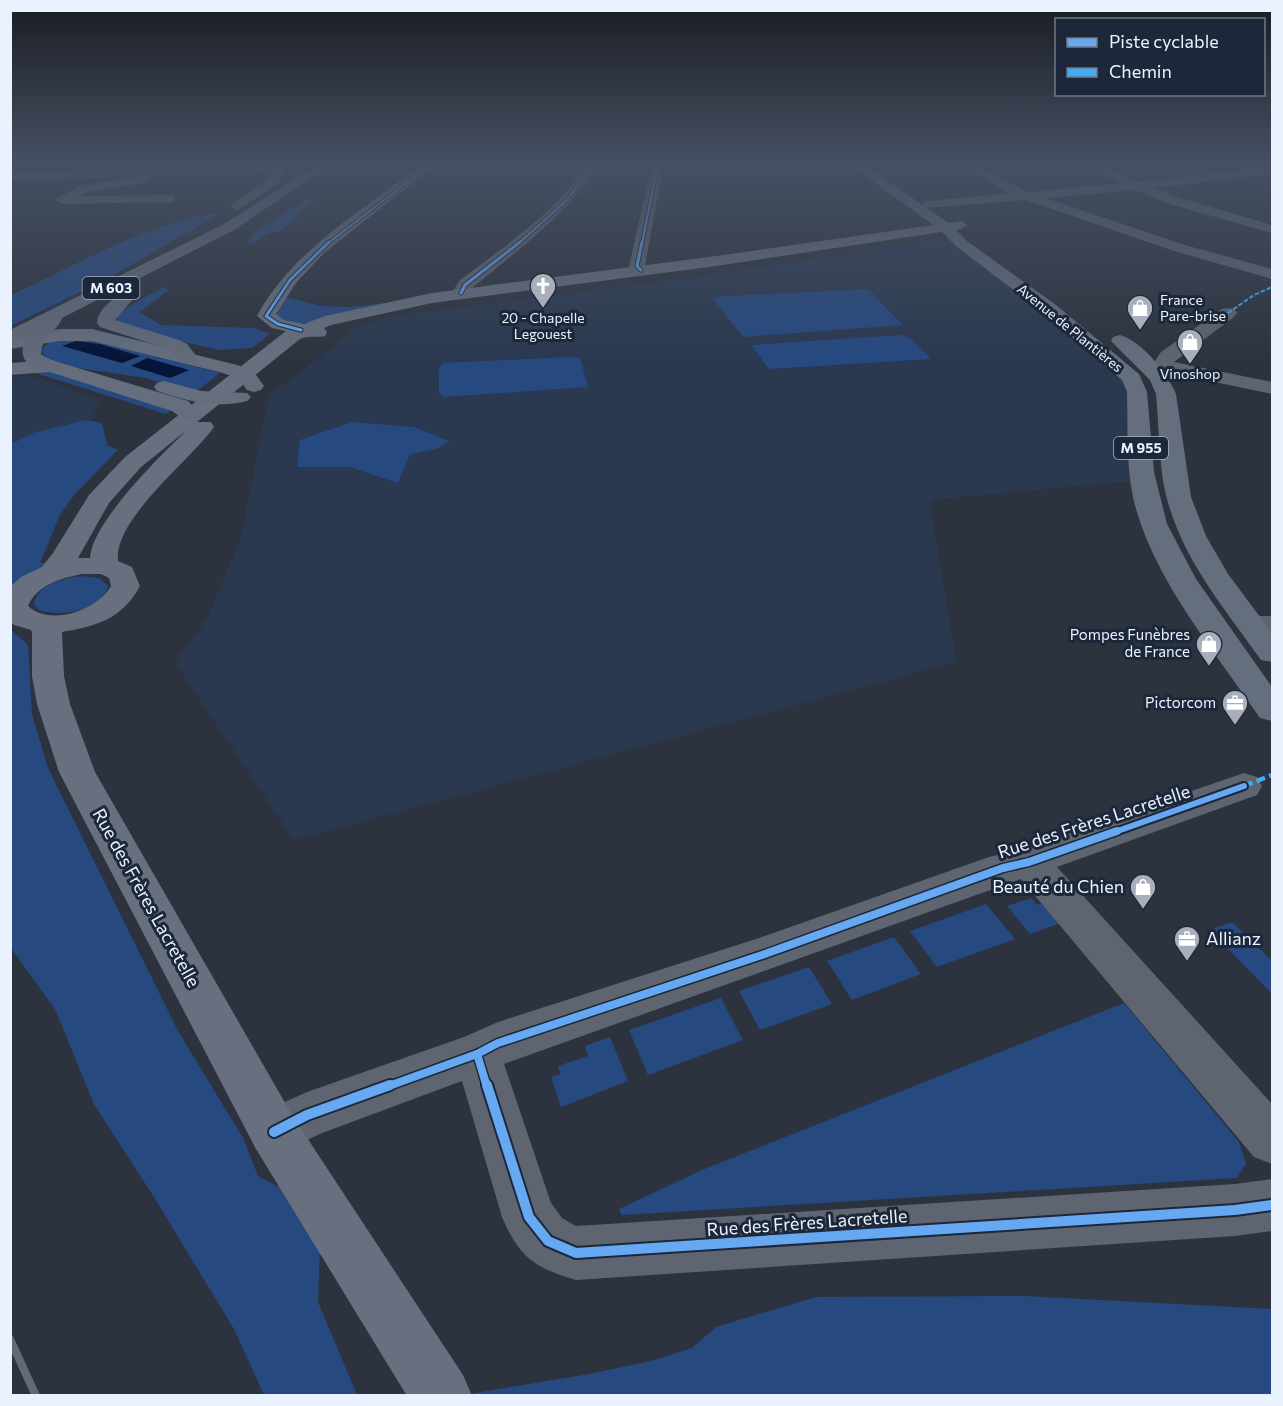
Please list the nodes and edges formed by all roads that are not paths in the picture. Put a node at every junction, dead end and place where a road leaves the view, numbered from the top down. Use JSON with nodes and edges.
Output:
{"nodes":[{"id":1,"x":224,"y":229,"type":"edge"},
{"id":2,"x":250,"y":229,"type":"edge"},
{"id":3,"x":347,"y":229,"type":"edge"},
{"id":4,"x":534,"y":229,"type":"edge"},
{"id":5,"x":645,"y":229,"type":"edge"},
{"id":6,"x":1120,"y":229,"type":"edge"},
{"id":7,"x":953,"y":230,"type":"junction"},
{"id":8,"x":641,"y":270,"type":"junction"},
{"id":9,"x":1272,"y":274,"type":"edge"},
{"id":10,"x":134,"y":293,"type":"junction"},
{"id":11,"x":461,"y":293,"type":"junction"},
{"id":12,"x":432,"y":298,"type":"junction"},
{"id":13,"x":328,"y":304,"type":"dead end"},
{"id":14,"x":1228,"y":313,"type":"dead end"},
{"id":15,"x":57,"y":316,"type":"junction"},
{"id":16,"x":310,"y":331,"type":"junction"},
{"id":17,"x":10,"y":337,"type":"edge"},
{"id":18,"x":40,"y":340,"type":"junction"},
{"id":19,"x":10,"y":342,"type":"edge"},
{"id":20,"x":10,"y":358,"type":"edge"},
{"id":21,"x":188,"y":358,"type":"junction"},
{"id":22,"x":1155,"y":361,"type":"junction"},
{"id":23,"x":10,"y":369,"type":"edge"},
{"id":24,"x":61,"y":369,"type":"junction"},
{"id":25,"x":246,"y":385,"type":"junction"},
{"id":26,"x":1272,"y":388,"type":"edge"},
{"id":27,"x":211,"y":399,"type":"junction"},
{"id":28,"x":191,"y":415,"type":"junction"},
{"id":29,"x":105,"y":566,"type":"junction"},
{"id":30,"x":52,"y":573,"type":"junction"},
{"id":31,"x":1262,"y":625,"type":"edge"},
{"id":32,"x":45,"y":639,"type":"junction"},
{"id":33,"x":1272,"y":653,"type":"edge"},
{"id":34,"x":1272,"y":710,"type":"edge"},
{"id":35,"x":1244,"y":786,"type":"dead end"},
{"id":36,"x":1029,"y":862,"type":"junction"},
{"id":37,"x":477,"y":1054,"type":"junction"},
{"id":38,"x":273,"y":1132,"type":"junction"},
{"id":39,"x":1272,"y":1140,"type":"edge"},
{"id":40,"x":1272,"y":1205,"type":"edge"},
{"id":41,"x":442,"y":1395,"type":"edge"}],
"edges":[{"from":1,"to":15,"type":"highway","number":"M 603"},
{"from":2,"to":10,"type":"highway","number":"M 603"},
{"from":3,"to":16,"type":"main road"},
{"from":4,"to":11,"type":"street"},
{"from":5,"to":8,"type":"street"},
{"from":6,"to":9,"type":"street"},
{"from":7,"to":8,"type":"main road"},
{"from":7,"to":22,"type":"main road","name":"Avenue de Plantières","number":"M 955"},
{"from":7,"to":34,"type":"main road","name":"Avenue de Plantières","number":"M 955"},
{"from":8,"to":11,"type":"main road"},
{"from":10,"to":18,"type":"highway","number":"M 603"},
{"from":10,"to":21,"type":"highway"},
{"from":11,"to":12,"type":"main road"},
{"from":12,"to":13,"type":"main road"},
{"from":12,"to":16,"type":"main road"},
{"from":14,"to":22,"type":"street"},
{"from":15,"to":17,"type":"highway","number":"M 603"},
{"from":15,"to":18,"type":"highway"},
{"from":16,"to":25,"type":"main road"},
{"from":18,"to":19,"type":"main road"},
{"from":18,"to":20,"type":"main road","number":"M 603"},
{"from":18,"to":21,"type":"main road"},
{"from":18,"to":24,"type":"highway"},
{"from":21,"to":25,"type":"main road"},
{"from":22,"to":26,"type":"street"},
{"from":22,"to":31,"type":"main road","name":"Avenue de Plantières","number":"M 955"},
{"from":23,"to":24,"type":"main road"},
{"from":24,"to":27,"type":"main road"},
{"from":24,"to":28,"type":"main road"},
{"from":25,"to":27,"type":"main road"},
{"from":25,"to":29,"type":"main road"},
{"from":27,"to":28,"type":"main road"},
{"from":28,"to":30,"type":"main road"},
{"from":29,"to":30,"type":"main road"},
{"from":29,"to":32,"type":"main road"},
{"from":30,"to":32,"type":"main road"},
{"from":31,"to":33,"type":"main road","name":"Avenue de Plantières","number":"M 955"},
{"from":32,"to":38,"type":"main road","name":"Rue des Frères Lacretelle"},
{"from":35,"to":36,"type":"street","name":"Rue des Frères Lacretelle"},
{"from":36,"to":37,"type":"street","name":"Rue des Frères Lacretelle"},
{"from":36,"to":39,"type":"street","name":"Rue des Frères Lacretelle"},
{"from":37,"to":38,"type":"street","name":"Rue des Frères Lacretelle"},
{"from":37,"to":40,"type":"street","name":"Rue des Frères Lacretelle"},
{"from":38,"to":41,"type":"main road","name":"Rue des Frères Lacretelle"}]}
